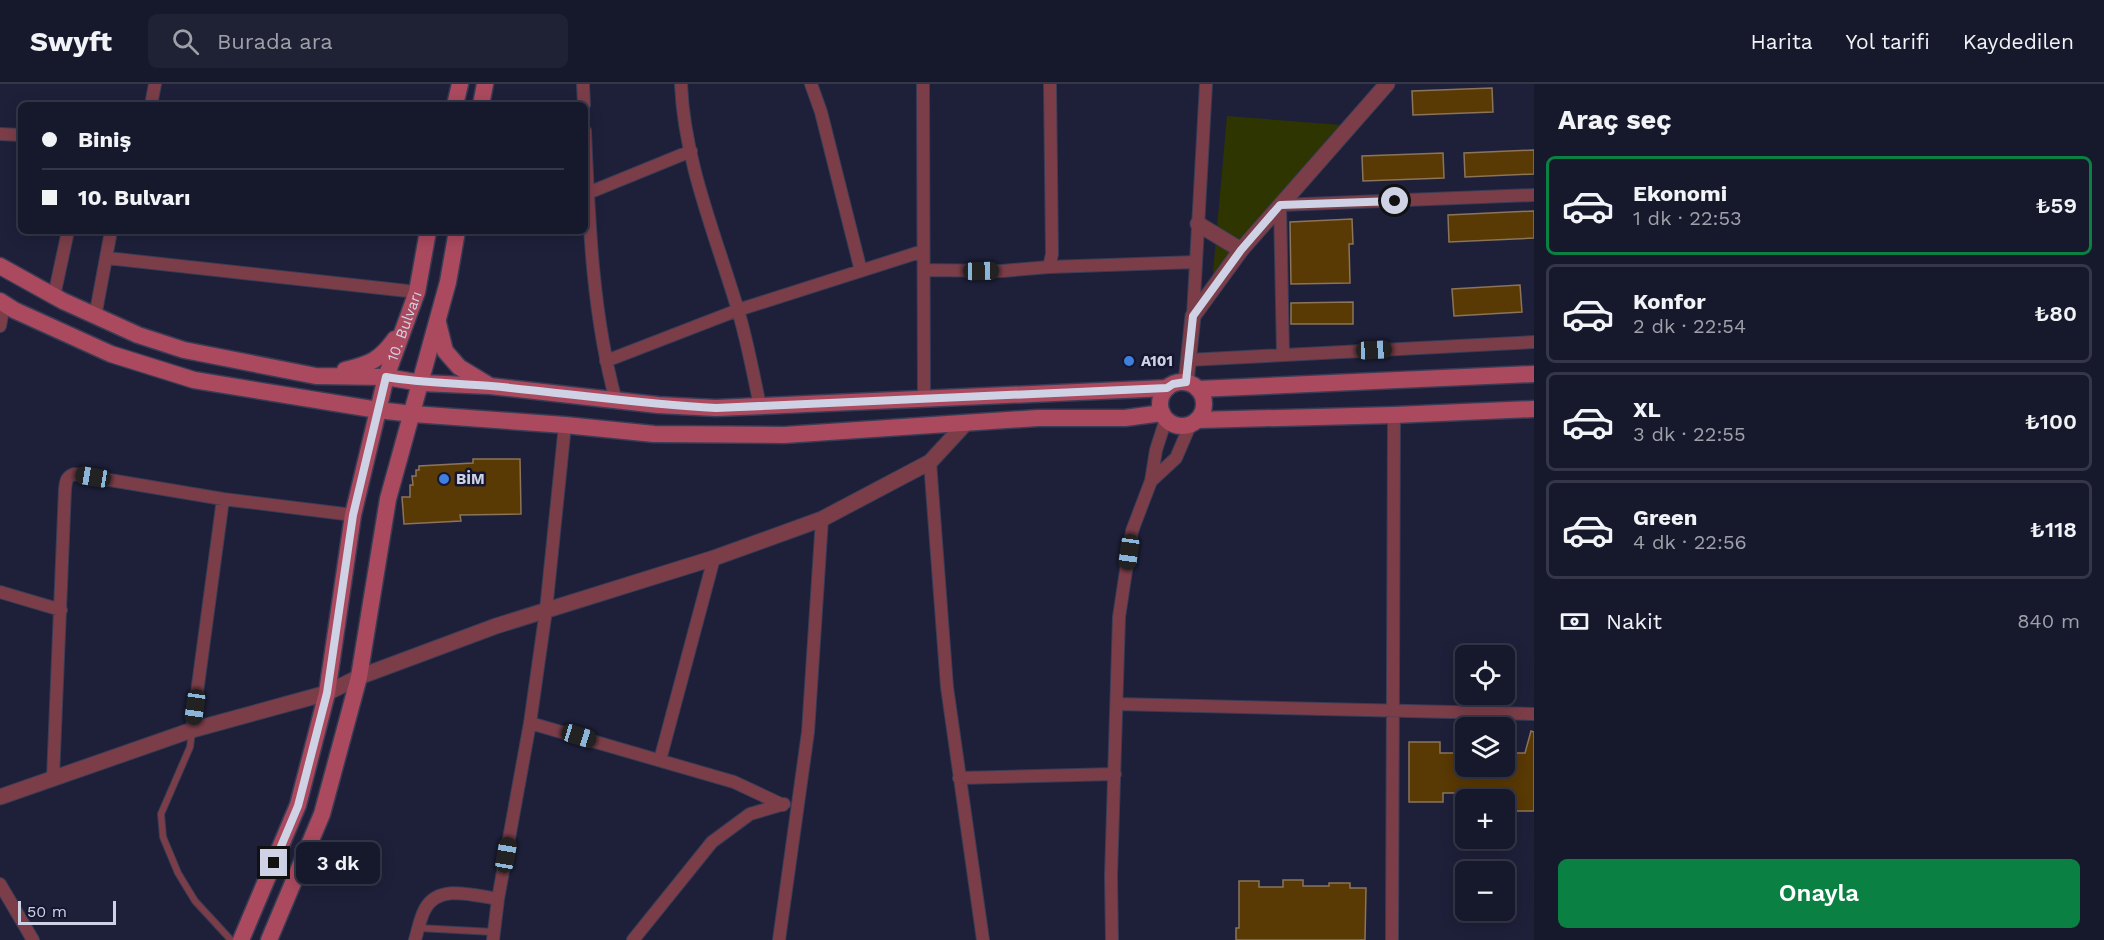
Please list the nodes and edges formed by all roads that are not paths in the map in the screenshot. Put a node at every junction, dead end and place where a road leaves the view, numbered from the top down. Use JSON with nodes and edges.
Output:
{"nodes":[{"id":1,"x":155,"y":84,"type":"edge"},
{"id":2,"x":460,"y":84,"type":"edge"},
{"id":3,"x":485,"y":84,"type":"edge"},
{"id":4,"x":583,"y":84,"type":"edge"},
{"id":5,"x":681,"y":84,"type":"edge"},
{"id":6,"x":811,"y":84,"type":"edge"},
{"id":7,"x":923,"y":84,"type":"edge"},
{"id":8,"x":1050,"y":84,"type":"edge"},
{"id":9,"x":1206,"y":84,"type":"edge"},
{"id":10,"x":1387,"y":84,"type":"edge"},
{"id":11,"x":152,"y":102,"type":"edge"},
{"id":12,"x":457,"y":102,"type":"edge"},
{"id":13,"x":482,"y":102,"type":"edge"},
{"id":14,"x":584,"y":102,"type":"edge"},
{"id":15,"x":0,"y":134,"type":"edge"},
{"id":16,"x":18,"y":135,"type":"edge"},
{"id":17,"x":691,"y":151,"type":"junction"},
{"id":18,"x":588,"y":193,"type":"joint"},
{"id":19,"x":1534,"y":195,"type":"edge"},
{"id":20,"x":1280,"y":205,"type":"junction"},
{"id":21,"x":1198,"y":224,"type":"junction"},
{"id":22,"x":67,"y":234,"type":"edge"},
{"id":23,"x":111,"y":234,"type":"edge"},
{"id":24,"x":427,"y":234,"type":"edge"},
{"id":25,"x":456,"y":234,"type":"edge"},
{"id":26,"x":1241,"y":250,"type":"junction"},
{"id":27,"x":923,"y":251,"type":"junction"},
{"id":28,"x":107,"y":258,"type":"junction"},
{"id":29,"x":1196,"y":262,"type":"junction"},
{"id":30,"x":0,"y":266,"type":"edge"},
{"id":31,"x":1049,"y":267,"type":"junction"},
{"id":32,"x":924,"y":270,"type":"junction"},
{"id":33,"x":861,"y":271,"type":"junction"},
{"id":34,"x":417,"y":292,"type":"junction"},
{"id":35,"x":54,"y":296,"type":"junction"},
{"id":36,"x":2,"y":302,"type":"edge"},
{"id":37,"x":738,"y":310,"type":"junction"},
{"id":38,"x":1193,"y":316,"type":"junction"},
{"id":39,"x":95,"y":317,"type":"junction"},
{"id":40,"x":408,"y":318,"type":"junction"},
{"id":41,"x":437,"y":321,"type":"junction"},
{"id":42,"x":0,"y":326,"type":"edge"},
{"id":43,"x":1534,"y":342,"type":"edge"},
{"id":44,"x":1283,"y":354,"type":"junction"},
{"id":45,"x":1188,"y":360,"type":"junction"},
{"id":46,"x":606,"y":361,"type":"junction"},
{"id":47,"x":1534,"y":374,"type":"edge"},
{"id":48,"x":316,"y":376,"type":"junction"},
{"id":49,"x":386,"y":377,"type":"junction"},
{"id":50,"x":421,"y":383,"type":"junction"},
{"id":51,"x":1192,"y":385,"type":"junction"},
{"id":52,"x":490,"y":386,"type":"junction"},
{"id":53,"x":1167,"y":388,"type":"junction"},
{"id":54,"x":924,"y":398,"type":"junction"},
{"id":55,"x":616,"y":401,"type":"junction"},
{"id":56,"x":760,"y":406,"type":"junction"},
{"id":57,"x":1534,"y":409,"type":"edge"},
{"id":58,"x":378,"y":410,"type":"junction"},
{"id":59,"x":413,"y":414,"type":"junction"},
{"id":60,"x":1394,"y":415,"type":"junction"},
{"id":61,"x":1164,"y":416,"type":"junction"},
{"id":62,"x":1194,"y":422,"type":"junction"},
{"id":63,"x":966,"y":423,"type":"junction"},
{"id":64,"x":565,"y":425,"type":"junction"},
{"id":65,"x":930,"y":462,"type":"junction"},
{"id":66,"x":1151,"y":481,"type":"junction"},
{"id":67,"x":223,"y":499,"type":"junction"},
{"id":68,"x":353,"y":515,"type":"junction"},
{"id":69,"x":822,"y":519,"type":"junction"},
{"id":70,"x":714,"y":558,"type":"junction"},
{"id":71,"x":0,"y":592,"type":"edge"},
{"id":72,"x":61,"y":610,"type":"junction"},
{"id":73,"x":546,"y":610,"type":"junction"},
{"id":74,"x":359,"y":677,"type":"junction"},
{"id":75,"x":327,"y":693,"type":"junction"},
{"id":76,"x":1117,"y":704,"type":"junction"},
{"id":77,"x":1393,"y":711,"type":"junction"},
{"id":78,"x":1534,"y":714,"type":"edge"},
{"id":79,"x":530,"y":723,"type":"junction"},
{"id":80,"x":192,"y":730,"type":"junction"},
{"id":81,"x":660,"y":760,"type":"junction"},
{"id":82,"x":1115,"y":774,"type":"junction"},
{"id":83,"x":53,"y":778,"type":"junction"},
{"id":84,"x":959,"y":778,"type":"junction"},
{"id":85,"x":0,"y":796,"type":"edge"},
{"id":86,"x":798,"y":801,"type":"junction"},
{"id":87,"x":783,"y":805,"type":"junction"},
{"id":88,"x":0,"y":884,"type":"edge"},
{"id":89,"x":498,"y":899,"type":"junction"},
{"id":90,"x":417,"y":934,"type":"edge"},
{"id":91,"x":493,"y":936,"type":"edge"},
{"id":92,"x":33,"y":940,"type":"edge"},
{"id":93,"x":231,"y":940,"type":"edge"},
{"id":94,"x":241,"y":940,"type":"edge"},
{"id":95,"x":269,"y":940,"type":"edge"},
{"id":96,"x":633,"y":940,"type":"edge"},
{"id":97,"x":779,"y":940,"type":"edge"},
{"id":98,"x":983,"y":940,"type":"edge"},
{"id":99,"x":1112,"y":940,"type":"edge"},
{"id":100,"x":1392,"y":940,"type":"edge"}],
"edges":[{"from":1,"to":11,"type":"street"},
{"from":2,"to":12,"type":"main road"},
{"from":3,"to":13,"type":"main road"},
{"from":4,"to":14,"type":"street"},
{"from":5,"to":17,"type":"street"},
{"from":6,"to":33,"type":"street"},
{"from":7,"to":27,"type":"street"},
{"from":8,"to":31,"type":"street"},
{"from":9,"to":21,"type":"street"},
{"from":10,"to":20,"type":"street"},
{"from":15,"to":16,"type":"street"},
{"from":17,"to":18,"type":"street"},
{"from":17,"to":37,"type":"street"},
{"from":18,"to":46,"type":"street"},
{"from":19,"to":20,"type":"street"},
{"from":20,"to":26,"type":"street"},
{"from":20,"to":44,"type":"street"},
{"from":21,"to":26,"type":"street"},
{"from":21,"to":29,"type":"street"},
{"from":22,"to":35,"type":"street"},
{"from":23,"to":28,"type":"street"},
{"from":24,"to":34,"type":"main road","name":"10. Bulvarı"},
{"from":25,"to":41,"type":"main road","name":"10. Bulvarı"},
{"from":26,"to":38,"type":"street"},
{"from":27,"to":32,"type":"street"},
{"from":27,"to":33,"type":"street"},
{"from":28,"to":34,"type":"street"},
{"from":28,"to":39,"type":"street"},
{"from":29,"to":31,"type":"street"},
{"from":29,"to":38,"type":"street"},
{"from":30,"to":35,"type":"main road"},
{"from":31,"to":32,"type":"street"},
{"from":32,"to":54,"type":"street"},
{"from":33,"to":37,"type":"street"},
{"from":34,"to":40,"type":"main road","name":"10. Bulvarı"},
{"from":35,"to":39,"type":"main road"},
{"from":36,"to":42,"type":"street"},
{"from":36,"to":58,"type":"main road"},
{"from":37,"to":46,"type":"street"},
{"from":37,"to":56,"type":"street"},
{"from":38,"to":45,"type":"street"},
{"from":39,"to":48,"type":"main road"},
{"from":40,"to":48,"type":"main road"},
{"from":40,"to":49,"type":"main road","name":"10. Bulvarı"},
{"from":41,"to":50,"type":"main road","name":"10. Bulvarı"},
{"from":41,"to":52,"type":"main road"},
{"from":43,"to":44,"type":"street"},
{"from":44,"to":45,"type":"street"},
{"from":45,"to":51,"type":"street"},
{"from":46,"to":55,"type":"street"},
{"from":47,"to":51,"type":"main road"},
{"from":48,"to":49,"type":"main road"},
{"from":49,"to":50,"type":"main road"},
{"from":49,"to":58,"type":"main road","name":"10. Bulvarı"},
{"from":50,"to":52,"type":"main road"},
{"from":50,"to":59,"type":"main road","name":"10. Bulvarı"},
{"from":51,"to":53,"type":"main road"},
{"from":51,"to":62,"type":"main road"},
{"from":52,"to":55,"type":"main road"},
{"from":53,"to":54,"type":"main road"},
{"from":53,"to":61,"type":"main road"},
{"from":54,"to":56,"type":"main road"},
{"from":55,"to":56,"type":"main road"},
{"from":57,"to":60,"type":"main road"},
{"from":58,"to":59,"type":"main road"},
{"from":58,"to":68,"type":"main road","name":"10. Bulvarı"},
{"from":59,"to":64,"type":"main road"},
{"from":59,"to":74,"type":"main road","name":"10. Bulvarı"},
{"from":60,"to":62,"type":"main road"},
{"from":60,"to":77,"type":"street"},
{"from":61,"to":62,"type":"main road"},
{"from":61,"to":63,"type":"main road"},
{"from":61,"to":66,"type":"street"},
{"from":62,"to":66,"type":"street"},
{"from":63,"to":64,"type":"main road"},
{"from":63,"to":65,"type":"street"},
{"from":64,"to":73,"type":"street"},
{"from":65,"to":69,"type":"street"},
{"from":65,"to":84,"type":"street"},
{"from":66,"to":76,"type":"street"},
{"from":67,"to":68,"type":"street"},
{"from":67,"to":72,"type":"street"},
{"from":67,"to":80,"type":"street"},
{"from":68,"to":75,"type":"main road","name":"10. Bulvarı"},
{"from":69,"to":70,"type":"street"},
{"from":69,"to":86,"type":"street"},
{"from":70,"to":73,"type":"street"},
{"from":70,"to":81,"type":"street"},
{"from":71,"to":72,"type":"street"},
{"from":72,"to":83,"type":"street"},
{"from":73,"to":74,"type":"street"},
{"from":73,"to":79,"type":"street"},
{"from":74,"to":75,"type":"street"},
{"from":74,"to":95,"type":"main road","name":"10. Bulvarı"},
{"from":75,"to":80,"type":"street"},
{"from":75,"to":94,"type":"main road","name":"10. Bulvarı"},
{"from":76,"to":77,"type":"street"},
{"from":76,"to":82,"type":"street"},
{"from":77,"to":78,"type":"street"},
{"from":77,"to":100,"type":"street"},
{"from":79,"to":81,"type":"street"},
{"from":79,"to":89,"type":"street"},
{"from":80,"to":83,"type":"street"},
{"from":80,"to":93,"type":"lane"},
{"from":81,"to":87,"type":"street"},
{"from":82,"to":84,"type":"street"},
{"from":82,"to":99,"type":"street"},
{"from":83,"to":85,"type":"street"},
{"from":84,"to":98,"type":"street"},
{"from":86,"to":87,"type":"street"},
{"from":86,"to":97,"type":"street"},
{"from":87,"to":96,"type":"street"},
{"from":88,"to":92,"type":"street"},
{"from":89,"to":90,"type":"street"},
{"from":89,"to":91,"type":"street"},
{"from":90,"to":91,"type":"lane"}]}
